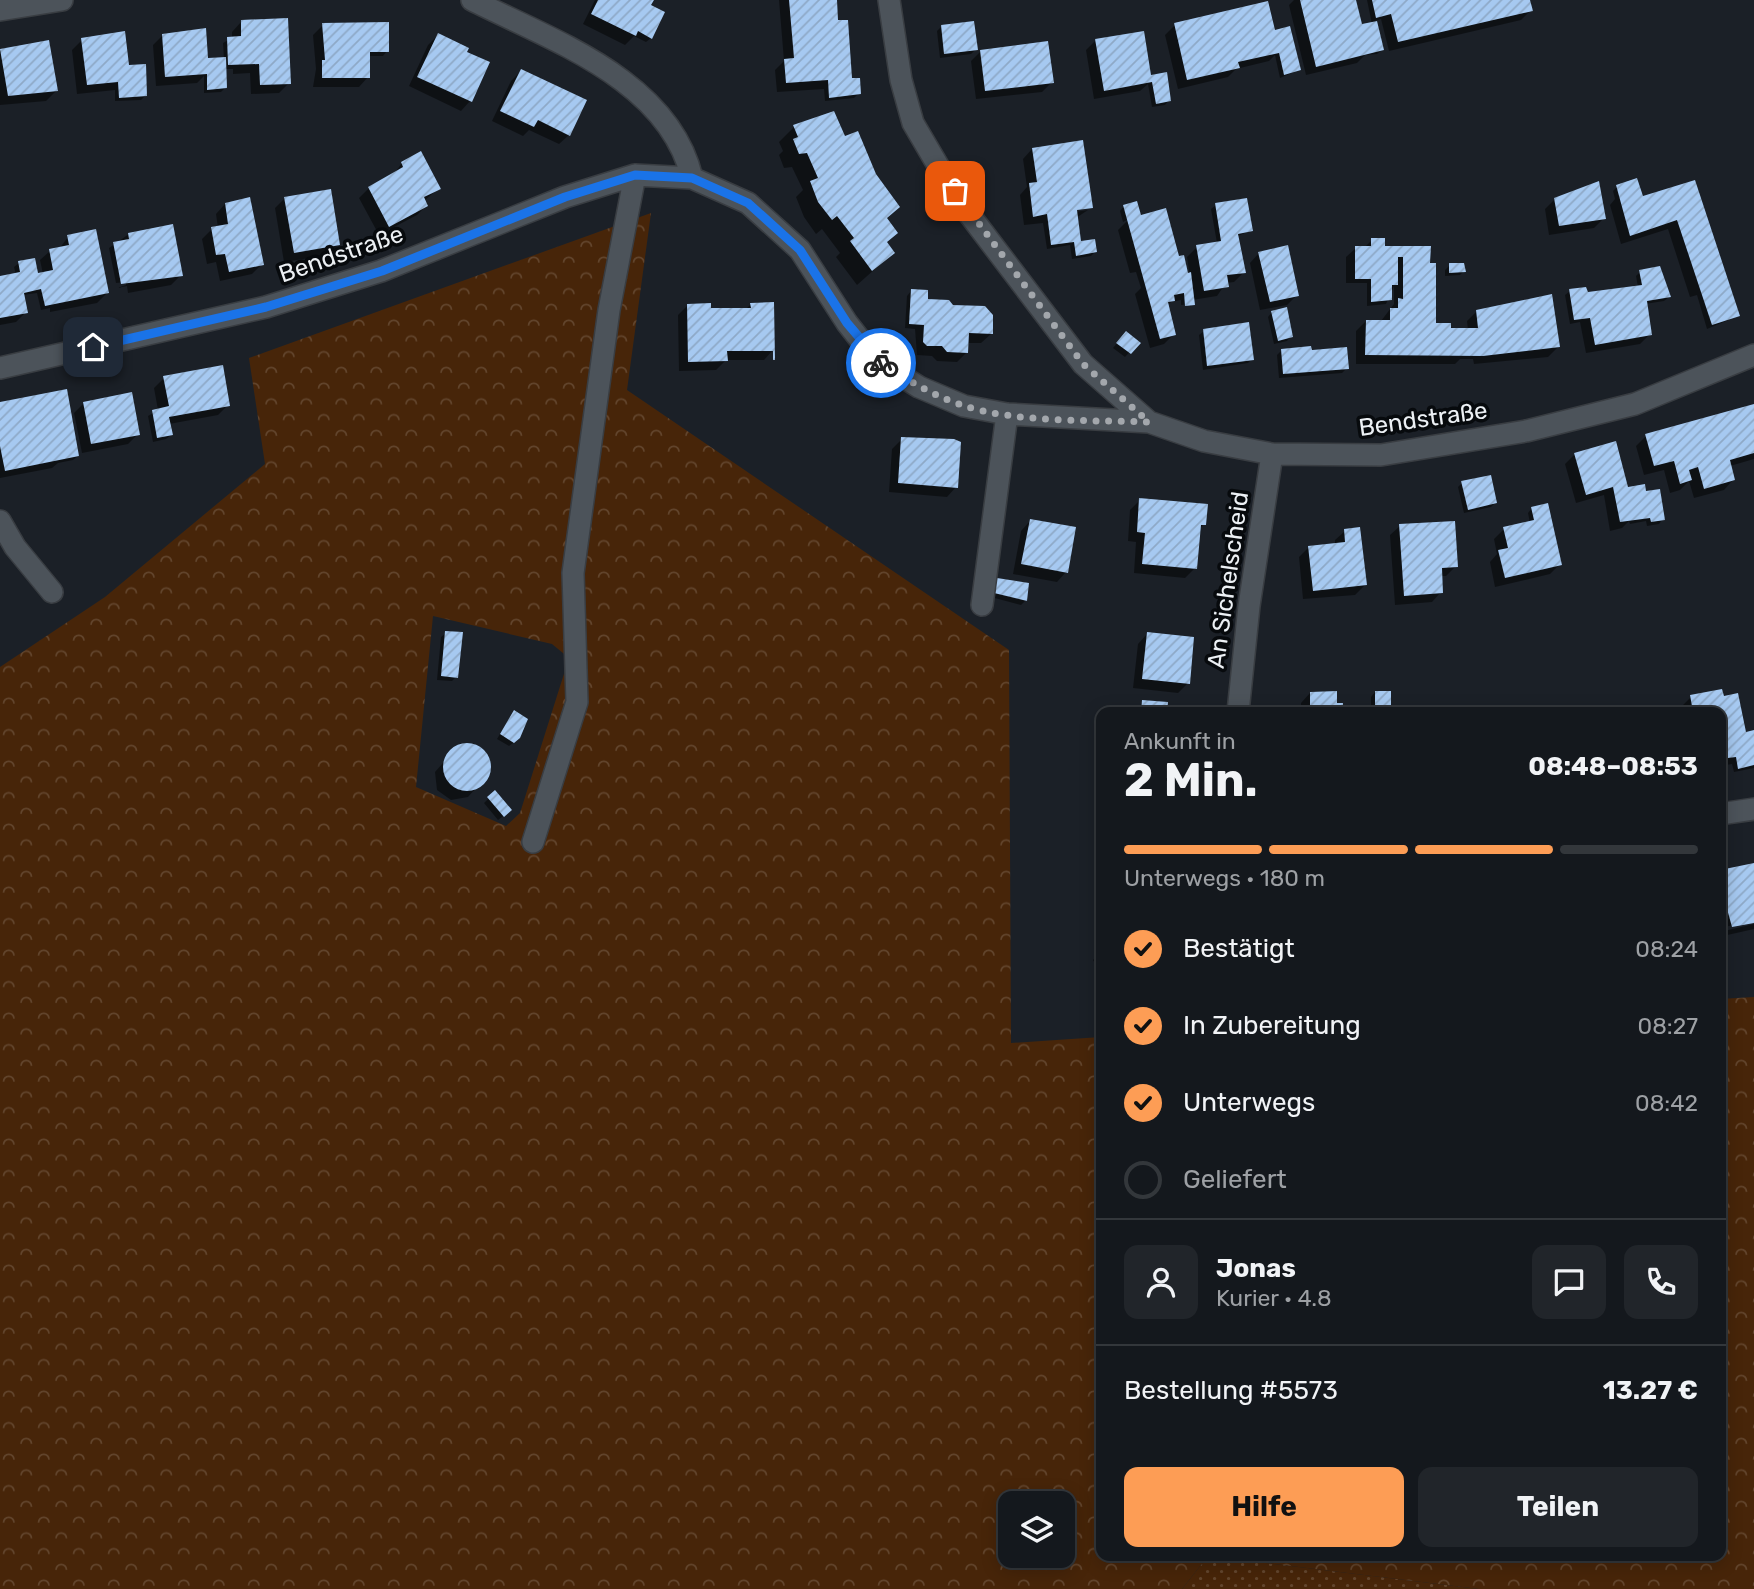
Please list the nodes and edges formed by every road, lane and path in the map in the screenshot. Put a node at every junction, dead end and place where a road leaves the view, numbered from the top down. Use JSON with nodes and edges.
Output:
{"nodes":[{"id":1,"x":62,"y":0,"type":"edge"},
{"id":2,"x":472,"y":0,"type":"edge"},
{"id":3,"x":889,"y":0,"type":"edge"},
{"id":4,"x":0,"y":10,"type":"edge"},
{"id":5,"x":635,"y":175,"type":"junction"},
{"id":6,"x":692,"y":178,"type":"junction"},
{"id":7,"x":1754,"y":355,"type":"edge"},
{"id":8,"x":0,"y":368,"type":"edge"},
{"id":9,"x":1007,"y":414,"type":"junction"},
{"id":10,"x":1149,"y":422,"type":"junction"},
{"id":11,"x":1272,"y":454,"type":"junction"},
{"id":12,"x":0,"y":521,"type":"edge"},
{"id":13,"x":52,"y":592,"type":"dead end"},
{"id":14,"x":982,"y":605,"type":"dead end"},
{"id":15,"x":1239,"y":707,"type":"edge"},
{"id":16,"x":1754,"y":809,"type":"edge"},
{"id":17,"x":1726,"y":813,"type":"edge"},
{"id":18,"x":533,"y":842,"type":"dead end"}],
"edges":[{"from":1,"to":4,"type":"street"},
{"from":2,"to":6,"type":"street"},
{"from":3,"to":10,"type":"street"},
{"from":5,"to":6,"type":"street","name":"Bendstraße"},
{"from":5,"to":8,"type":"street","name":"Bendstraße"},
{"from":5,"to":18,"type":"street"},
{"from":6,"to":9,"type":"street","name":"Bendstraße"},
{"from":7,"to":11,"type":"street","name":"Bendstraße"},
{"from":9,"to":10,"type":"street","name":"Bendstraße"},
{"from":9,"to":14,"type":"street"},
{"from":10,"to":11,"type":"street","name":"Bendstraße"},
{"from":11,"to":15,"type":"street","name":"An Sichelscheid"},
{"from":12,"to":13,"type":"street"},
{"from":16,"to":17,"type":"street"}]}
